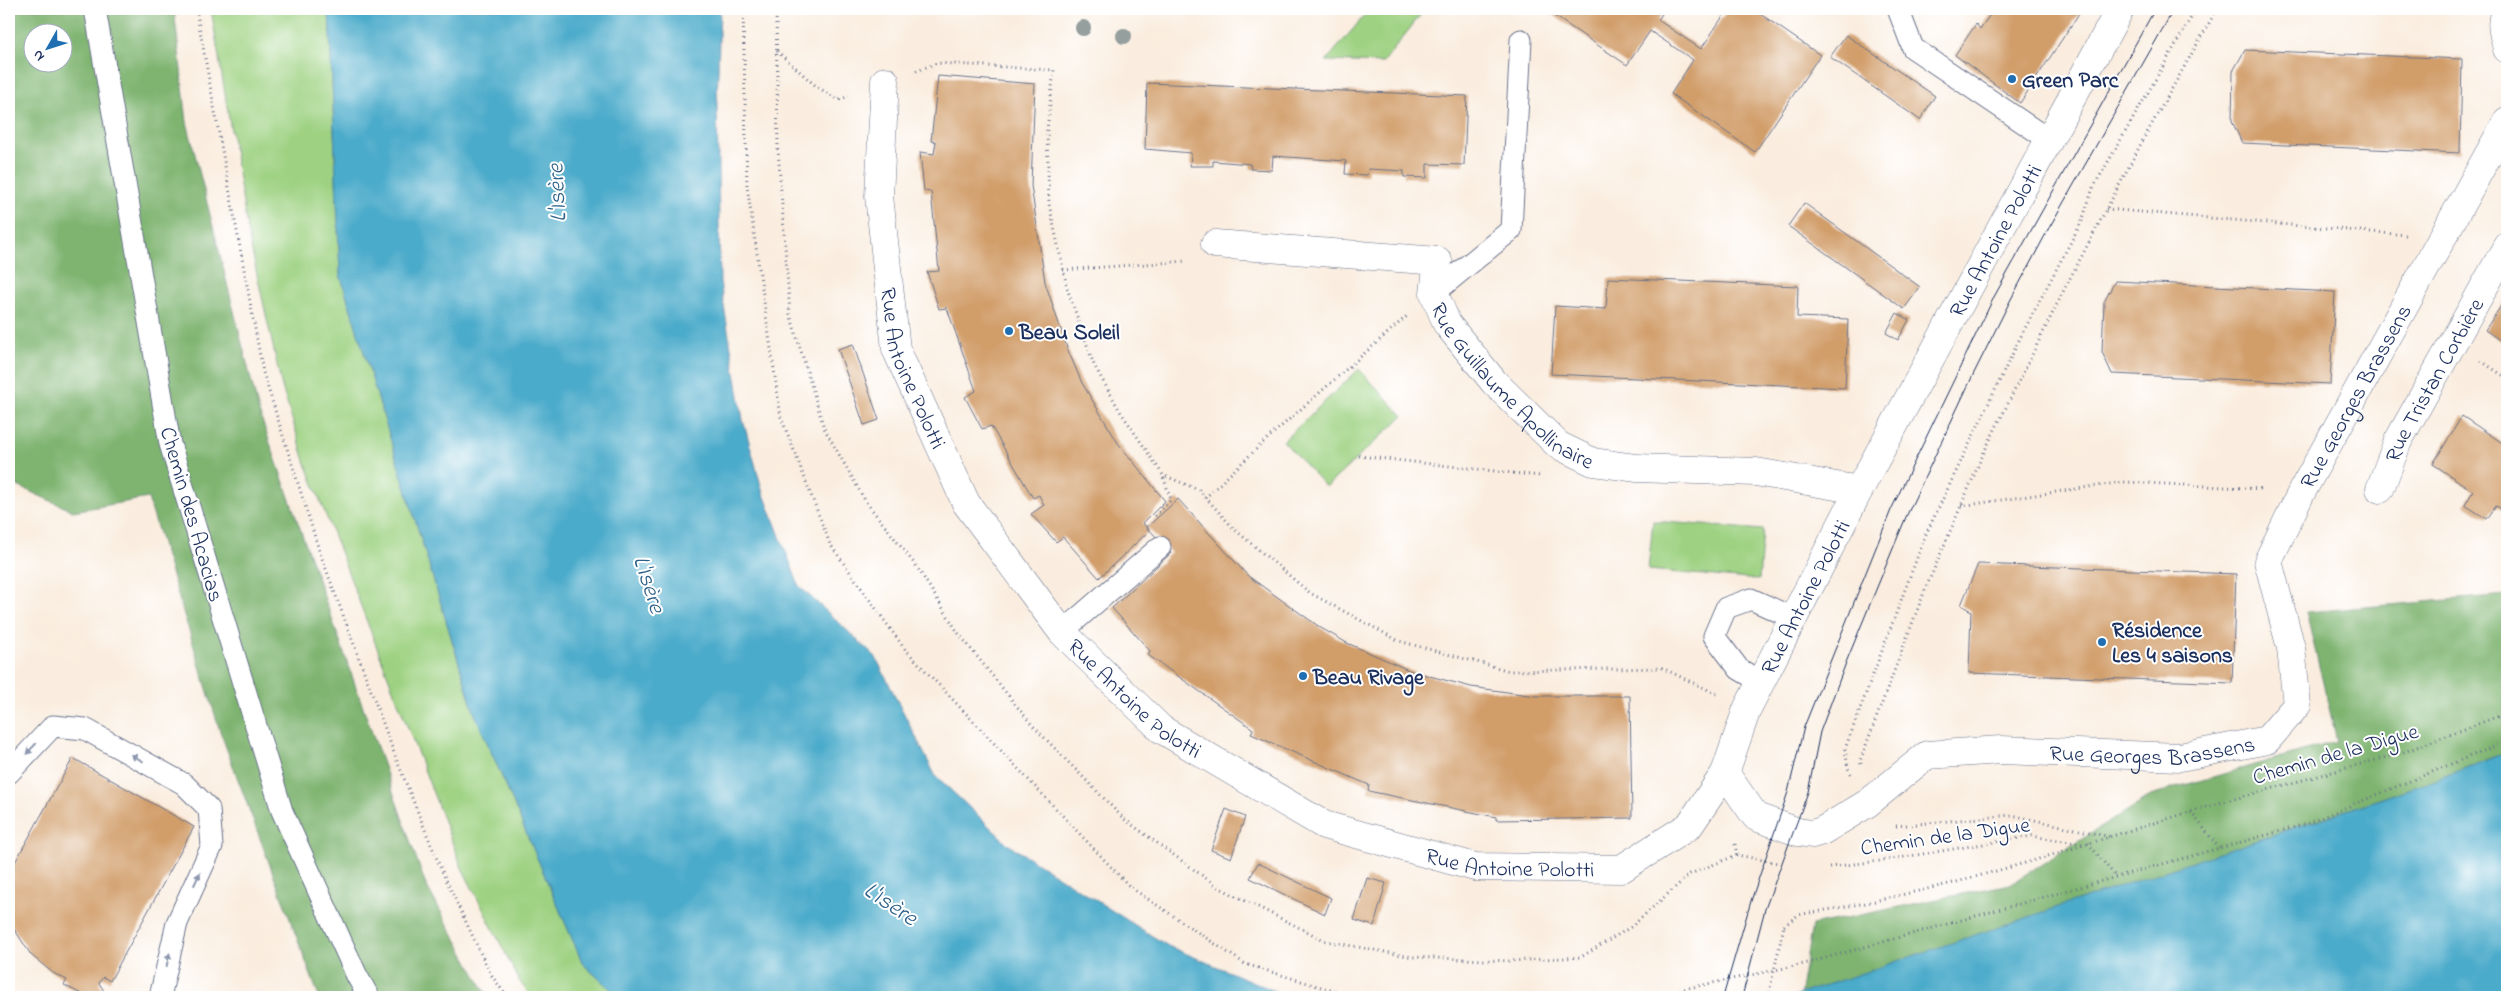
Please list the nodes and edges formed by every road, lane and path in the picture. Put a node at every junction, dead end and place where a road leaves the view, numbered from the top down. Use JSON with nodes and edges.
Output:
{"nodes":[{"id":1,"x":95,"y":9,"type":"edge"},
{"id":2,"x":196,"y":9,"type":"edge"},
{"id":3,"x":743,"y":9,"type":"edge"},
{"id":4,"x":1898,"y":9,"type":"edge"},
{"id":5,"x":2120,"y":9,"type":"edge"},
{"id":6,"x":2196,"y":9,"type":"edge"},
{"id":7,"x":2217,"y":9,"type":"edge"},
{"id":8,"x":2507,"y":9,"type":"edge"},
{"id":9,"x":1521,"y":40,"type":"dead end"},
{"id":10,"x":2507,"y":49,"type":"edge"},
{"id":11,"x":776,"y":50,"type":"dead end"},
{"id":12,"x":885,"y":81,"type":"junction"},
{"id":13,"x":2507,"y":121,"type":"edge"},
{"id":14,"x":2049,"y":140,"type":"junction"},
{"id":15,"x":2106,"y":209,"type":"junction"},
{"id":16,"x":2444,"y":238,"type":"junction"},
{"id":17,"x":1215,"y":244,"type":"joint"},
{"id":18,"x":2507,"y":246,"type":"edge"},
{"id":19,"x":1063,"y":270,"type":"junction"},
{"id":20,"x":1434,"y":293,"type":"junction"},
{"id":21,"x":1359,"y":456,"type":"dead end"},
{"id":22,"x":1163,"y":475,"type":"junction"},
{"id":23,"x":1541,"y":476,"type":"dead end"},
{"id":24,"x":2380,"y":489,"type":"dead end"},
{"id":25,"x":1859,"y":490,"type":"junction"},
{"id":26,"x":2302,"y":491,"type":"junction"},
{"id":27,"x":1205,"y":498,"type":"junction"},
{"id":28,"x":1961,"y":506,"type":"junction"},
{"id":29,"x":1152,"y":518,"type":"dead end"},
{"id":30,"x":1160,"y":547,"type":"dead end"},
{"id":31,"x":1793,"y":618,"type":"junction"},
{"id":32,"x":1062,"y":632,"type":"junction"},
{"id":33,"x":1761,"y":682,"type":"junction"},
{"id":34,"x":1747,"y":709,"type":"junction"},
{"id":35,"x":2507,"y":713,"type":"edge"},
{"id":36,"x":2507,"y":741,"type":"edge"},
{"id":37,"x":9,"y":773,"type":"edge"},
{"id":38,"x":1725,"y":773,"type":"junction"},
{"id":39,"x":1874,"y":799,"type":"junction"},
{"id":40,"x":2190,"y":812,"type":"junction"},
{"id":41,"x":2111,"y":836,"type":"junction"},
{"id":42,"x":2088,"y":843,"type":"junction"},
{"id":43,"x":2083,"y":844,"type":"junction"},
{"id":44,"x":2219,"y":848,"type":"junction"},
{"id":45,"x":1781,"y":864,"type":"dead end"},
{"id":46,"x":1825,"y":867,"type":"dead end"},
{"id":47,"x":2116,"y":877,"type":"junction"},
{"id":48,"x":1581,"y":958,"type":"dead end"},
{"id":49,"x":160,"y":997,"type":"edge"},
{"id":50,"x":368,"y":997,"type":"edge"},
{"id":51,"x":507,"y":997,"type":"edge"},
{"id":52,"x":1354,"y":997,"type":"edge"},
{"id":53,"x":1645,"y":997,"type":"edge"},
{"id":54,"x":1768,"y":997,"type":"edge"}],
"edges":[{"from":1,"to":50,"type":"lane","name":"Chemin des Acacias"},
{"from":2,"to":51,"type":"path"},
{"from":3,"to":52,"type":"path"},
{"from":4,"to":14,"type":"lane"},
{"from":5,"to":14,"type":"street","name":"Rue Antoine Polotti"},
{"from":6,"to":39,"type":"path"},
{"from":7,"to":15,"type":"path"},
{"from":8,"to":10,"type":"street"},
{"from":9,"to":20,"type":"lane"},
{"from":11,"to":12,"type":"path"},
{"from":12,"to":19,"type":"path"},
{"from":12,"to":32,"type":"street","name":"Rue Antoine Polotti"},
{"from":13,"to":16,"type":"street","name":"Rue Georges Brassens"},
{"from":14,"to":25,"type":"street","name":"Rue Antoine Polotti"},
{"from":15,"to":16,"type":"path"},
{"from":15,"to":28,"type":"path"},
{"from":16,"to":26,"type":"street","name":"Rue Georges Brassens"},
{"from":17,"to":19,"type":"path"},
{"from":17,"to":20,"type":"street","name":"Rue Guillaume Apollinaire"},
{"from":18,"to":24,"type":"street","name":"Rue Tristan Corbière"},
{"from":19,"to":22,"type":"path"},
{"from":20,"to":25,"type":"street","name":"Rue Guillaume Apollinaire"},
{"from":20,"to":27,"type":"path"},
{"from":21,"to":23,"type":"path"},
{"from":22,"to":27,"type":"path"},
{"from":22,"to":29,"type":"path"},
{"from":25,"to":31,"type":"street","name":"Rue Antoine Polotti"},
{"from":26,"to":28,"type":"path"},
{"from":26,"to":39,"type":"street","name":"Rue Georges Brassens"},
{"from":27,"to":34,"type":"path"},
{"from":28,"to":39,"type":"path"},
{"from":30,"to":32,"type":"lane"},
{"from":31,"to":33,"type":"street","name":"Rue Antoine Polotti"},
{"from":31,"to":33,"type":"lane"},
{"from":32,"to":38,"type":"street","name":"Rue Antoine Polotti"},
{"from":33,"to":34,"type":"street","name":"Rue Antoine Polotti"},
{"from":34,"to":38,"type":"street","name":"Rue Antoine Polotti"},
{"from":35,"to":40,"type":"path","name":"Chemin de la Digue"},
{"from":36,"to":44,"type":"path"},
{"from":49,"to":37,"type":"lane","one_way":true},
{"from":38,"to":39,"type":"street","name":"Rue Georges Brassens"},
{"from":39,"to":41,"type":"path"},
{"from":40,"to":41,"type":"path","name":"Chemin de la Digue"},
{"from":40,"to":44,"type":"path"},
{"from":41,"to":42,"type":"path","name":"Chemin de la Digue"},
{"from":42,"to":43,"type":"path","name":"Chemin de la Digue"},
{"from":42,"to":47,"type":"path"},
{"from":43,"to":46,"type":"path","name":"Chemin de la Digue"},
{"from":43,"to":54,"type":"path","bridge":true},
{"from":44,"to":47,"type":"path"},
{"from":45,"to":48,"type":"path"},
{"from":47,"to":53,"type":"path"}]}
